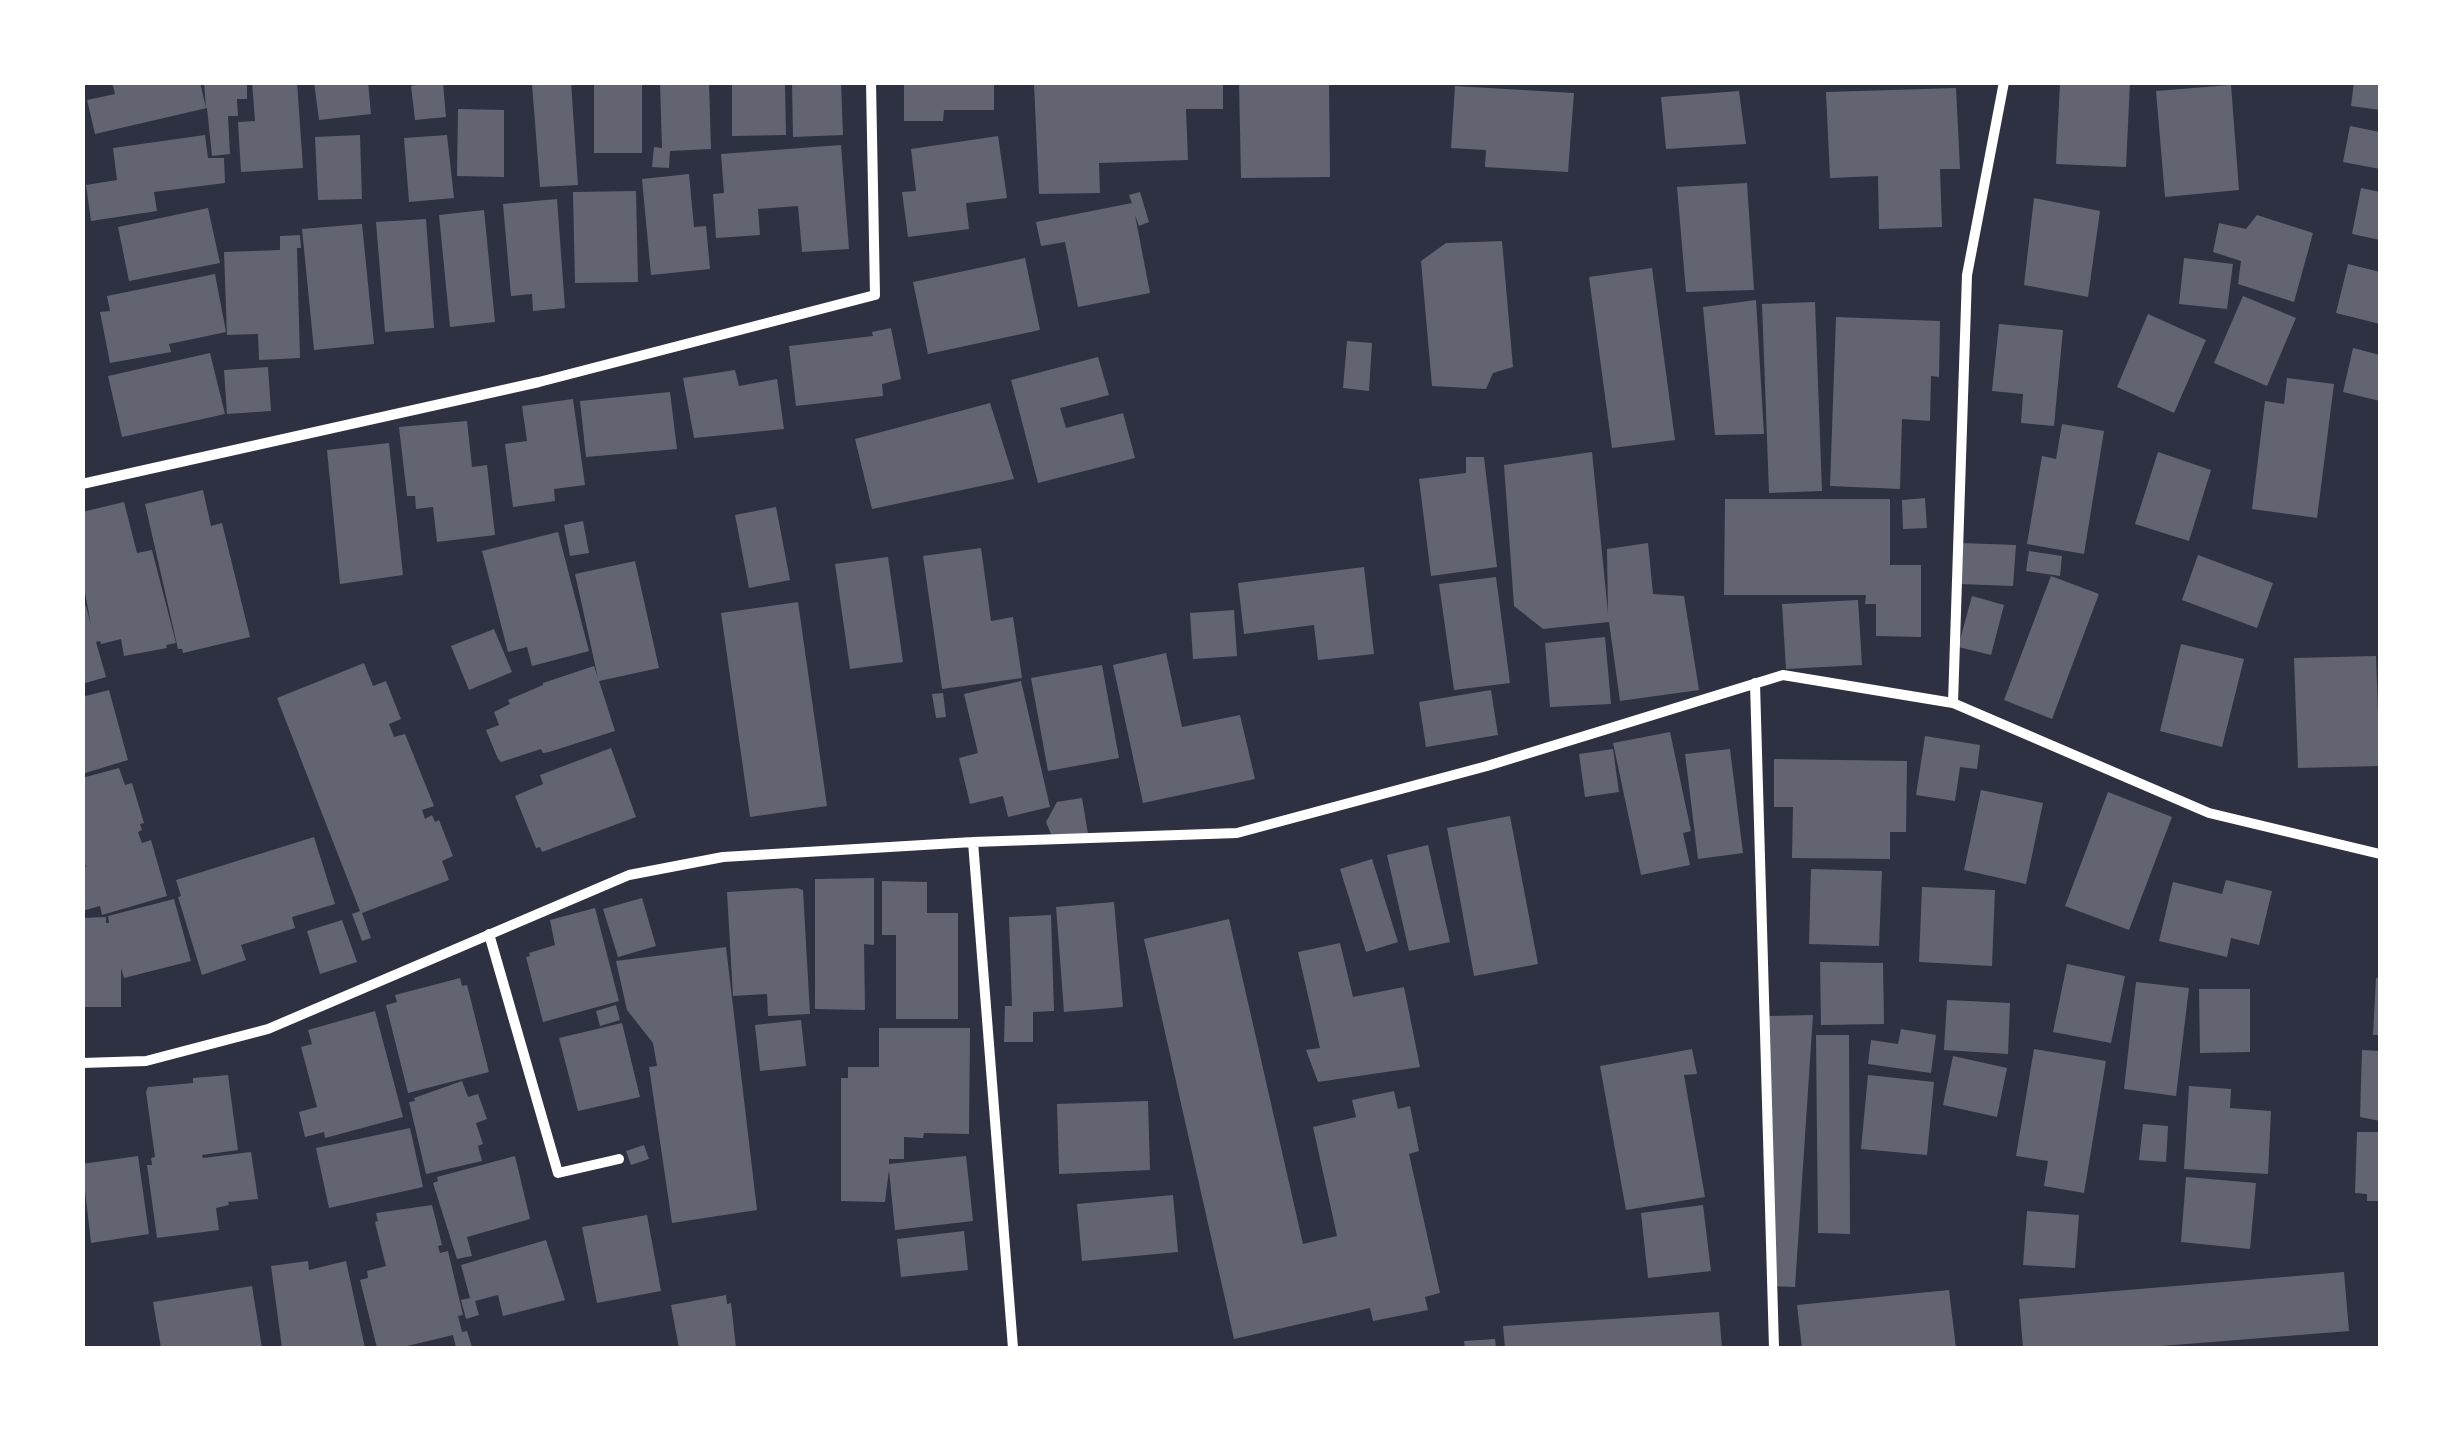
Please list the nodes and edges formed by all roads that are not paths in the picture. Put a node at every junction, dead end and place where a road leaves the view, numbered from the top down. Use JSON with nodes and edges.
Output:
{"nodes":[{"id":1,"x":871,"y":82,"type":"edge"},
{"id":2,"x":2004,"y":82,"type":"edge"},
{"id":3,"x":82,"y":484,"type":"edge"},
{"id":4,"x":1754,"y":684,"type":"junction"},
{"id":5,"x":1953,"y":703,"type":"junction"},
{"id":6,"x":973,"y":842,"type":"junction"},
{"id":7,"x":2380,"y":854,"type":"edge"},
{"id":8,"x":490,"y":934,"type":"junction"},
{"id":9,"x":82,"y":1062,"type":"edge"},
{"id":10,"x":619,"y":1158,"type":"dead end"},
{"id":11,"x":1012,"y":1348,"type":"edge"},
{"id":12,"x":1774,"y":1348,"type":"edge"}],
"edges":[{"from":1,"to":3,"type":"street"},
{"from":2,"to":5,"type":"street"},
{"from":4,"to":5,"type":"street"},
{"from":4,"to":6,"type":"street"},
{"from":4,"to":12,"type":"street"},
{"from":5,"to":7,"type":"street"},
{"from":6,"to":8,"type":"street"},
{"from":6,"to":11,"type":"street"},
{"from":8,"to":9,"type":"street"},
{"from":8,"to":10,"type":"street"}]}
